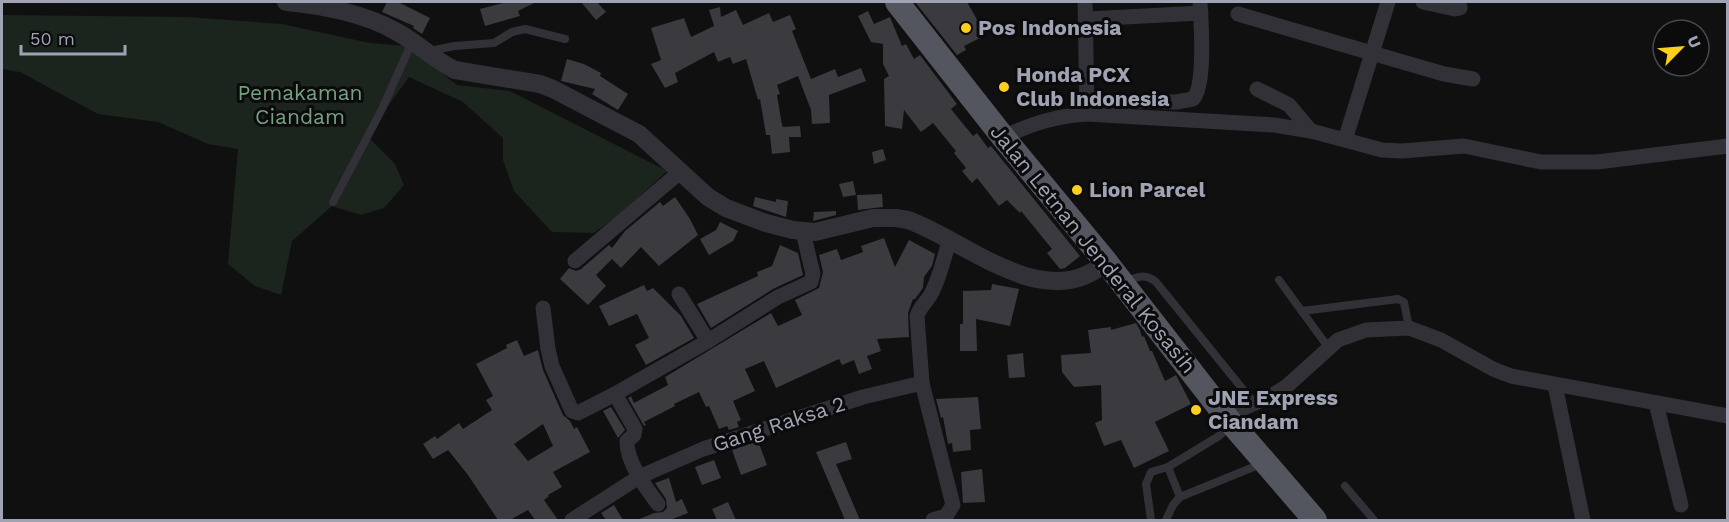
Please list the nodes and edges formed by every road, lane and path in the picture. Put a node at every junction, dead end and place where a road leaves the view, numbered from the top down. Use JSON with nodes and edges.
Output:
{"nodes":[{"id":1,"x":286,"y":2,"type":"edge"},
{"id":2,"x":897,"y":2,"type":"edge"},
{"id":3,"x":1085,"y":2,"type":"edge"},
{"id":4,"x":1388,"y":2,"type":"edge"},
{"id":5,"x":1423,"y":2,"type":"edge"},
{"id":6,"x":1460,"y":2,"type":"edge"},
{"id":7,"x":1200,"y":7,"type":"edge"},
{"id":8,"x":1238,"y":14,"type":"dead end"},
{"id":9,"x":1087,"y":19,"type":"junction"},
{"id":10,"x":566,"y":39,"type":"dead end"},
{"id":11,"x":419,"y":47,"type":"junction"},
{"id":12,"x":1371,"y":52,"type":"junction"},
{"id":13,"x":1473,"y":79,"type":"dead end"},
{"id":14,"x":1257,"y":89,"type":"dead end"},
{"id":15,"x":1087,"y":107,"type":"junction"},
{"id":16,"x":1311,"y":131,"type":"junction"},
{"id":17,"x":1003,"y":137,"type":"junction"},
{"id":18,"x":1345,"y":140,"type":"junction"},
{"id":19,"x":1728,"y":146,"type":"edge"},
{"id":20,"x":680,"y":172,"type":"junction"},
{"id":21,"x":333,"y":202,"type":"dead end"},
{"id":22,"x":803,"y":232,"type":"junction"},
{"id":23,"x":949,"y":241,"type":"junction"},
{"id":24,"x":575,"y":261,"type":"dead end"},
{"id":25,"x":1106,"y":262,"type":"junction"},
{"id":26,"x":1279,"y":280,"type":"dead end"},
{"id":27,"x":1122,"y":283,"type":"junction"},
{"id":28,"x":679,"y":294,"type":"dead end"},
{"id":29,"x":543,"y":308,"type":"dead end"},
{"id":30,"x":1302,"y":311,"type":"junction"},
{"id":31,"x":1409,"y":328,"type":"junction"},
{"id":32,"x":708,"y":341,"type":"junction"},
{"id":33,"x":1328,"y":346,"type":"junction"},
{"id":34,"x":922,"y":383,"type":"junction"},
{"id":35,"x":1555,"y":385,"type":"junction"},
{"id":36,"x":615,"y":394,"type":"junction"},
{"id":37,"x":1254,"y":403,"type":"junction"},
{"id":38,"x":1656,"y":403,"type":"junction"},
{"id":39,"x":1728,"y":416,"type":"edge"},
{"id":40,"x":1229,"y":420,"type":"junction"},
{"id":41,"x":1265,"y":462,"type":"junction"},
{"id":42,"x":1168,"y":466,"type":"junction"},
{"id":43,"x":639,"y":477,"type":"junction"},
{"id":44,"x":1346,"y":486,"type":"dead end"},
{"id":45,"x":1180,"y":497,"type":"junction"},
{"id":46,"x":658,"y":504,"type":"dead end"},
{"id":47,"x":1681,"y":505,"type":"dead end"},
{"id":48,"x":954,"y":514,"type":"edge"},
{"id":49,"x":572,"y":520,"type":"edge"},
{"id":50,"x":933,"y":520,"type":"edge"},
{"id":51,"x":1151,"y":520,"type":"edge"},
{"id":52,"x":1166,"y":520,"type":"edge"},
{"id":53,"x":1315,"y":520,"type":"edge"},
{"id":54,"x":1374,"y":520,"type":"edge"},
{"id":55,"x":1583,"y":520,"type":"edge"}],
"edges":[{"from":1,"to":11,"type":"street"},
{"from":2,"to":17,"type":"highway","name":"Jalan Letnan Jenderal Kosasih"},
{"from":3,"to":9,"type":"street"},
{"from":4,"to":12,"type":"street"},
{"from":5,"to":6,"type":"street"},
{"from":7,"to":9,"type":"street"},
{"from":7,"to":15,"type":"street"},
{"from":8,"to":12,"type":"street"},
{"from":9,"to":15,"type":"street"},
{"from":10,"to":11,"type":"lane"},
{"from":11,"to":20,"type":"street"},
{"from":11,"to":21,"type":"lane"},
{"from":12,"to":13,"type":"street"},
{"from":12,"to":18,"type":"street"},
{"from":14,"to":16,"type":"street"},
{"from":15,"to":16,"type":"street"},
{"from":15,"to":17,"type":"street"},
{"from":16,"to":18,"type":"street"},
{"from":17,"to":25,"type":"highway","name":"Jalan Letnan Jenderal Kosasih"},
{"from":18,"to":19,"type":"street"},
{"from":20,"to":22,"type":"street"},
{"from":20,"to":24,"type":"street"},
{"from":22,"to":23,"type":"street"},
{"from":22,"to":32,"type":"street"},
{"from":23,"to":25,"type":"street"},
{"from":23,"to":34,"type":"street"},
{"from":25,"to":27,"type":"highway","name":"Jalan Letnan Jenderal Kosasih"},
{"from":26,"to":30,"type":"lane"},
{"from":27,"to":37,"type":"lane"},
{"from":27,"to":40,"type":"highway","name":"Jalan Letnan Jenderal Kosasih"},
{"from":28,"to":32,"type":"street"},
{"from":29,"to":36,"type":"street"},
{"from":30,"to":31,"type":"lane"},
{"from":30,"to":33,"type":"lane"},
{"from":31,"to":33,"type":"street"},
{"from":31,"to":35,"type":"street"},
{"from":32,"to":36,"type":"street"},
{"from":33,"to":37,"type":"street"},
{"from":34,"to":43,"type":"street","name":"Gang Raksa 2"},
{"from":34,"to":48,"type":"street"},
{"from":35,"to":38,"type":"street"},
{"from":35,"to":55,"type":"street"},
{"from":36,"to":43,"type":"street"},
{"from":37,"to":40,"type":"street"},
{"from":38,"to":39,"type":"street"},
{"from":38,"to":47,"type":"street"},
{"from":40,"to":41,"type":"highway","name":"Jalan Letnan Jenderal Kosasih"},
{"from":40,"to":42,"type":"lane"},
{"from":41,"to":45,"type":"lane"},
{"from":41,"to":53,"type":"highway","name":"Jalan Letnan Jenderal Kosasih"},
{"from":42,"to":45,"type":"lane"},
{"from":42,"to":51,"type":"lane"},
{"from":43,"to":46,"type":"street"},
{"from":43,"to":49,"type":"street","name":"Gang Raksa 2"},
{"from":44,"to":54,"type":"lane"},
{"from":45,"to":52,"type":"lane"},
{"from":48,"to":50,"type":"street"}]}
